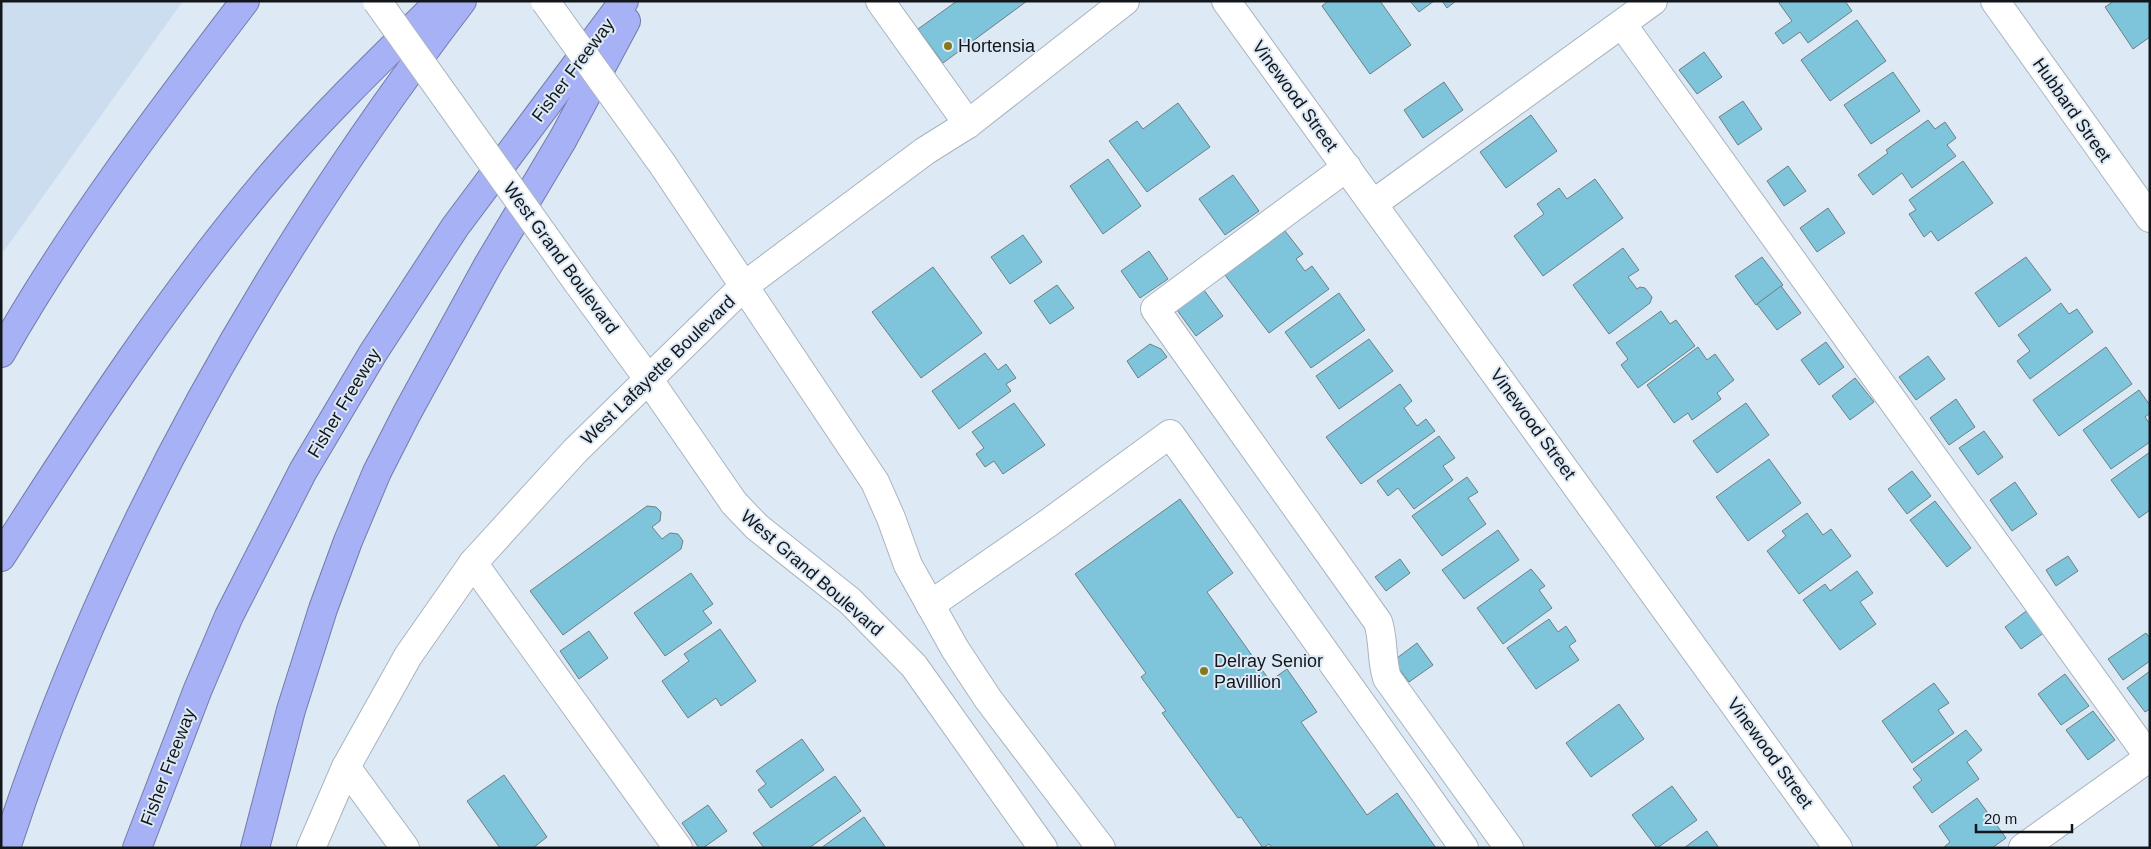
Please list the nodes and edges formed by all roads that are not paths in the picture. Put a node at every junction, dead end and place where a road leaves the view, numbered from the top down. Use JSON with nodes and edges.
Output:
{"nodes":[{"id":1,"x":245,"y":1,"type":"edge"},
{"id":2,"x":377,"y":1,"type":"edge"},
{"id":3,"x":440,"y":1,"type":"edge"},
{"id":4,"x":462,"y":1,"type":"edge"},
{"id":5,"x":545,"y":1,"type":"edge"},
{"id":6,"x":624,"y":1,"type":"edge"},
{"id":7,"x":637,"y":1,"type":"edge"},
{"id":8,"x":880,"y":1,"type":"edge"},
{"id":9,"x":1125,"y":1,"type":"edge"},
{"id":10,"x":1226,"y":1,"type":"edge"},
{"id":11,"x":1653,"y":1,"type":"edge"},
{"id":12,"x":1995,"y":1,"type":"edge"},
{"id":13,"x":1622,"y":24,"type":"junction"},
{"id":14,"x":968,"y":124,"type":"junction"},
{"id":15,"x":1347,"y":167,"type":"junction"},
{"id":16,"x":1373,"y":204,"type":"junction"},
{"id":17,"x":2150,"y":218,"type":"edge"},
{"id":18,"x":744,"y":286,"type":"junction"},
{"id":19,"x":1,"y":352,"type":"edge"},
{"id":20,"x":649,"y":380,"type":"junction"},
{"id":21,"x":1,"y":557,"type":"edge"},
{"id":22,"x":472,"y":562,"type":"junction"},
{"id":23,"x":930,"y":605,"type":"junction"},
{"id":24,"x":2150,"y":757,"type":"edge"},
{"id":25,"x":346,"y":768,"type":"junction"},
{"id":26,"x":6,"y":848,"type":"edge"},
{"id":27,"x":137,"y":848,"type":"edge"},
{"id":28,"x":255,"y":848,"type":"edge"},
{"id":29,"x":311,"y":848,"type":"edge"},
{"id":30,"x":405,"y":848,"type":"edge"},
{"id":31,"x":678,"y":848,"type":"edge"},
{"id":32,"x":1043,"y":848,"type":"edge"},
{"id":33,"x":1101,"y":848,"type":"edge"},
{"id":34,"x":1464,"y":848,"type":"edge"},
{"id":35,"x":1509,"y":848,"type":"edge"},
{"id":36,"x":1838,"y":848,"type":"edge"},
{"id":37,"x":2024,"y":848,"type":"edge"}],
"edges":[{"from":1,"to":19,"type":"highway"},
{"from":2,"to":20,"type":"street","name":"West Grand Boulevard","bridge":true},
{"from":3,"to":21,"type":"highway"},
{"from":4,"to":26,"type":"highway"},
{"from":5,"to":18,"type":"street","bridge":true},
{"from":6,"to":27,"type":"highway","name":"Fisher Freeway"},
{"from":7,"to":28,"type":"highway"},
{"from":8,"to":14,"type":"street"},
{"from":9,"to":14,"type":"street","name":"West Lafayette Boulevard"},
{"from":10,"to":15,"type":"street","name":"Vinewood Street"},
{"from":11,"to":13,"type":"street"},
{"from":12,"to":17,"type":"street","name":"Hubbard Street"},
{"from":13,"to":16,"type":"street"},
{"from":13,"to":24,"type":"street"},
{"from":14,"to":18,"type":"street","name":"West Lafayette Boulevard"},
{"from":15,"to":16,"type":"street","name":"Vinewood Street"},
{"from":15,"to":35,"type":"street"},
{"from":16,"to":36,"type":"street","name":"Vinewood Street"},
{"from":18,"to":20,"type":"street","name":"West Lafayette Boulevard"},
{"from":18,"to":23,"type":"street"},
{"from":20,"to":22,"type":"street","name":"West Lafayette Boulevard"},
{"from":20,"to":32,"type":"street","name":"West Grand Boulevard"},
{"from":22,"to":25,"type":"street","name":"West Lafayette Boulevard"},
{"from":22,"to":31,"type":"street"},
{"from":23,"to":33,"type":"street"},
{"from":23,"to":34,"type":"street"},
{"from":24,"to":37,"type":"street"},
{"from":25,"to":29,"type":"street","name":"West Lafayette Boulevard"},
{"from":25,"to":30,"type":"street"}]}
